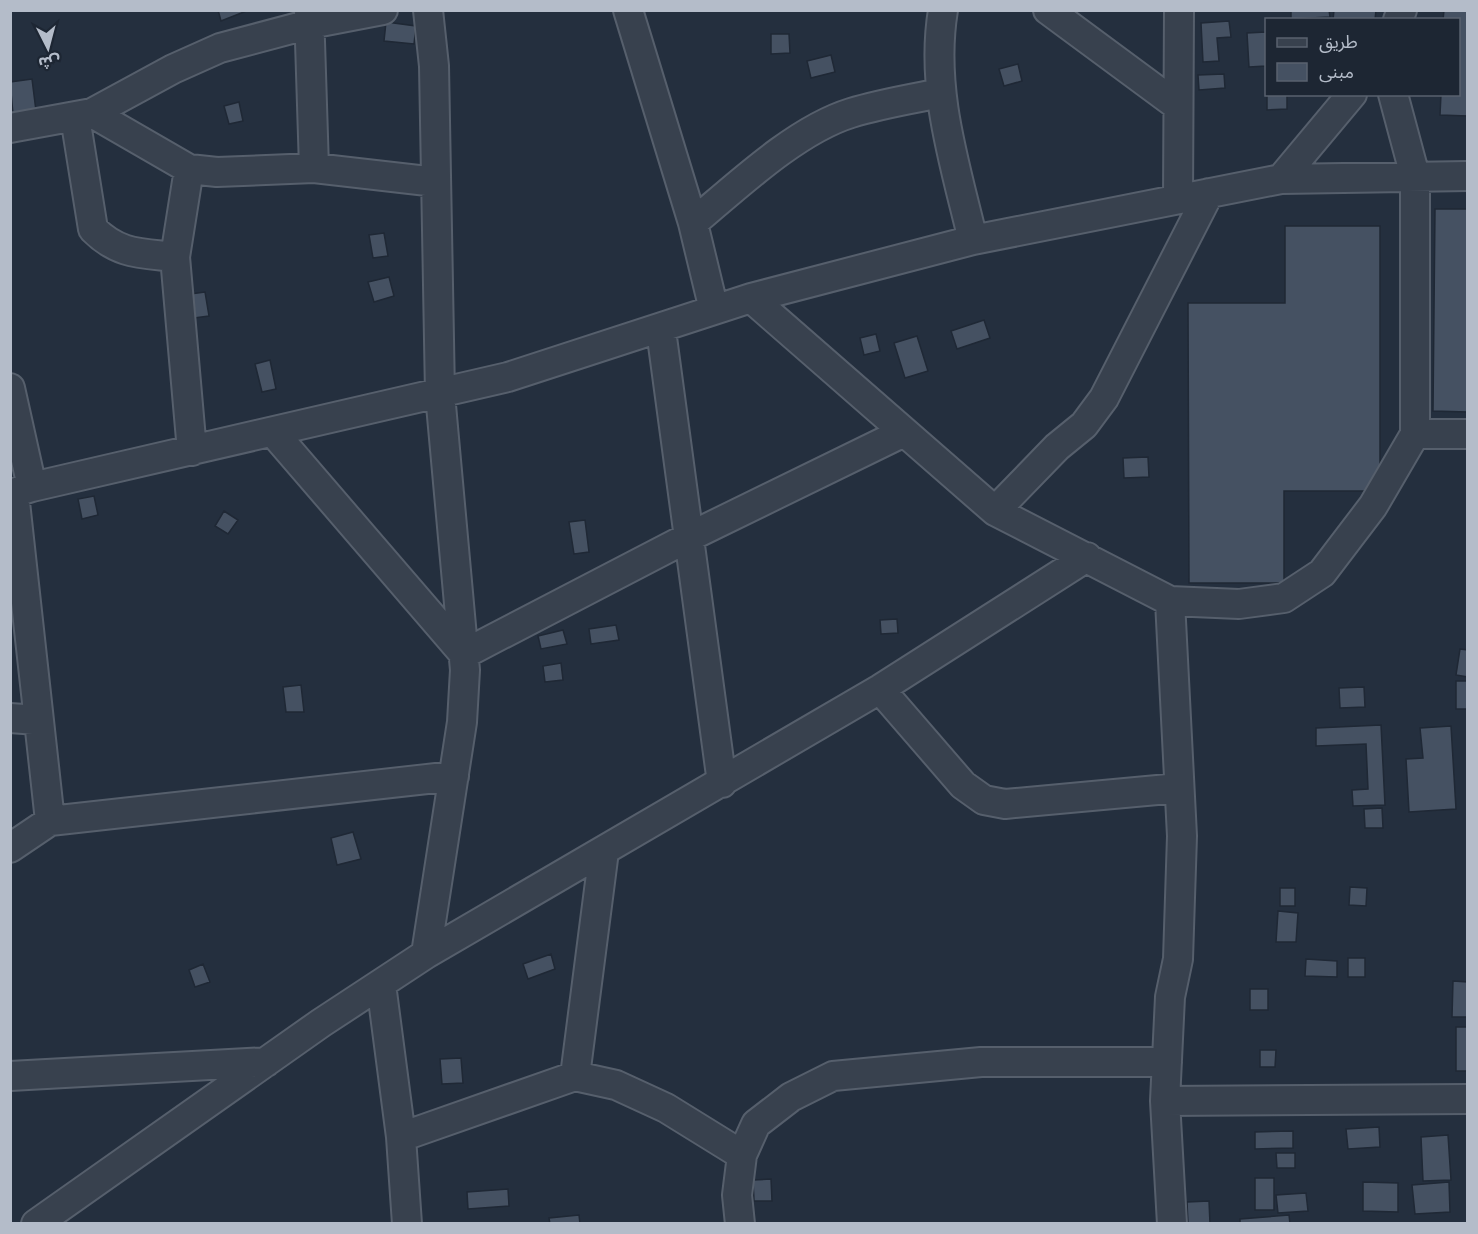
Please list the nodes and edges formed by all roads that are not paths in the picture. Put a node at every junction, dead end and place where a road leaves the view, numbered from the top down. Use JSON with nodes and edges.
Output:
{"nodes":[{"id":1,"x":382,"y":10,"type":"edge"},
{"id":2,"x":428,"y":10,"type":"edge"},
{"id":3,"x":628,"y":10,"type":"edge"},
{"id":4,"x":943,"y":10,"type":"edge"},
{"id":5,"x":1048,"y":10,"type":"edge"},
{"id":6,"x":1179,"y":10,"type":"edge"},
{"id":7,"x":309,"y":17,"type":"edge"},
{"id":8,"x":941,"y":93,"type":"junction"},
{"id":9,"x":1350,"y":96,"type":"edge"},
{"id":10,"x":1394,"y":96,"type":"edge"},
{"id":11,"x":1178,"y":106,"type":"junction"},
{"id":12,"x":83,"y":115,"type":"junction"},
{"id":13,"x":10,"y":128,"type":"edge"},
{"id":14,"x":314,"y":168,"type":"junction"},
{"id":15,"x":189,"y":169,"type":"junction"},
{"id":16,"x":1415,"y":176,"type":"junction"},
{"id":17,"x":1467,"y":176,"type":"edge"},
{"id":18,"x":1281,"y":179,"type":"junction"},
{"id":19,"x":436,"y":182,"type":"junction"},
{"id":20,"x":1209,"y":192,"type":"junction"},
{"id":21,"x":1178,"y":199,"type":"junction"},
{"id":22,"x":693,"y":222,"type":"junction"},
{"id":23,"x":973,"y":240,"type":"junction"},
{"id":24,"x":175,"y":257,"type":"junction"},
{"id":25,"x":751,"y":298,"type":"junction"},
{"id":26,"x":714,"y":310,"type":"junction"},
{"id":27,"x":661,"y":330,"type":"junction"},
{"id":28,"x":10,"y":388,"type":"edge"},
{"id":29,"x":440,"y":394,"type":"junction"},
{"id":30,"x":273,"y":432,"type":"junction"},
{"id":31,"x":904,"y":432,"type":"junction"},
{"id":32,"x":1415,"y":434,"type":"junction"},
{"id":33,"x":1467,"y":434,"type":"edge"},
{"id":34,"x":192,"y":451,"type":"junction"},
{"id":35,"x":19,"y":491,"type":"edge"},
{"id":36,"x":995,"y":511,"type":"junction"},
{"id":37,"x":689,"y":537,"type":"junction"},
{"id":38,"x":1087,"y":557,"type":"junction"},
{"id":39,"x":1170,"y":601,"type":"junction"},
{"id":40,"x":464,"y":654,"type":"junction"},
{"id":41,"x":880,"y":688,"type":"junction"},
{"id":42,"x":24,"y":719,"type":"edge"},
{"id":43,"x":454,"y":776,"type":"junction"},
{"id":44,"x":722,"y":783,"type":"junction"},
{"id":45,"x":1179,"y":788,"type":"junction"},
{"id":46,"x":50,"y":821,"type":"junction"},
{"id":47,"x":10,"y":848,"type":"edge"},
{"id":48,"x":604,"y":851,"type":"junction"},
{"id":49,"x":426,"y":954,"type":"junction"},
{"id":50,"x":381,"y":984,"type":"junction"},
{"id":51,"x":266,"y":1062,"type":"junction"},
{"id":52,"x":1167,"y":1062,"type":"junction"},
{"id":53,"x":10,"y":1076,"type":"edge"},
{"id":54,"x":575,"y":1076,"type":"junction"},
{"id":55,"x":1467,"y":1099,"type":"edge"},
{"id":56,"x":1165,"y":1101,"type":"junction"},
{"id":57,"x":401,"y":1137,"type":"junction"},
{"id":58,"x":742,"y":1155,"type":"junction"},
{"id":59,"x":36,"y":1224,"type":"edge"},
{"id":60,"x":407,"y":1224,"type":"edge"},
{"id":61,"x":740,"y":1224,"type":"edge"},
{"id":62,"x":1172,"y":1224,"type":"edge"}],
"edges":[{"from":1,"to":7,"type":"street"},
{"from":2,"to":19,"type":"street"},
{"from":3,"to":22,"type":"street"},
{"from":4,"to":8,"type":"street"},
{"from":5,"to":11,"type":"street"},
{"from":6,"to":11,"type":"street"},
{"from":7,"to":12,"type":"street"},
{"from":7,"to":14,"type":"street"},
{"from":8,"to":22,"type":"street"},
{"from":8,"to":23,"type":"street"},
{"from":9,"to":18,"type":"street"},
{"from":10,"to":16,"type":"street"},
{"from":11,"to":21,"type":"street"},
{"from":12,"to":13,"type":"street"},
{"from":12,"to":15,"type":"street"},
{"from":12,"to":24,"type":"street"},
{"from":14,"to":15,"type":"street"},
{"from":14,"to":19,"type":"street"},
{"from":15,"to":24,"type":"street"},
{"from":16,"to":17,"type":"street"},
{"from":16,"to":18,"type":"street"},
{"from":16,"to":32,"type":"street"},
{"from":18,"to":20,"type":"street"},
{"from":19,"to":29,"type":"street"},
{"from":20,"to":21,"type":"street"},
{"from":20,"to":36,"type":"street"},
{"from":21,"to":23,"type":"street"},
{"from":22,"to":26,"type":"street"},
{"from":23,"to":25,"type":"street"},
{"from":24,"to":34,"type":"street"},
{"from":25,"to":26,"type":"street"},
{"from":25,"to":31,"type":"street"},
{"from":26,"to":27,"type":"street"},
{"from":27,"to":29,"type":"street"},
{"from":27,"to":37,"type":"street"},
{"from":28,"to":35,"type":"street"},
{"from":29,"to":30,"type":"street"},
{"from":29,"to":40,"type":"street"},
{"from":30,"to":34,"type":"street"},
{"from":30,"to":40,"type":"street"},
{"from":31,"to":36,"type":"street"},
{"from":31,"to":37,"type":"street"},
{"from":32,"to":33,"type":"street"},
{"from":32,"to":39,"type":"street"},
{"from":34,"to":35,"type":"street"},
{"from":35,"to":42,"type":"street"},
{"from":36,"to":38,"type":"street"},
{"from":37,"to":40,"type":"street"},
{"from":37,"to":44,"type":"street"},
{"from":38,"to":39,"type":"street"},
{"from":38,"to":41,"type":"street"},
{"from":39,"to":45,"type":"street"},
{"from":40,"to":43,"type":"street"},
{"from":41,"to":44,"type":"street"},
{"from":41,"to":45,"type":"street"},
{"from":42,"to":46,"type":"street"},
{"from":43,"to":46,"type":"street"},
{"from":43,"to":49,"type":"street"},
{"from":44,"to":48,"type":"street"},
{"from":45,"to":52,"type":"street"},
{"from":46,"to":47,"type":"street"},
{"from":48,"to":49,"type":"street"},
{"from":48,"to":54,"type":"street"},
{"from":49,"to":50,"type":"street"},
{"from":50,"to":51,"type":"street"},
{"from":50,"to":57,"type":"street"},
{"from":51,"to":53,"type":"street"},
{"from":51,"to":59,"type":"street"},
{"from":52,"to":56,"type":"street"},
{"from":52,"to":58,"type":"street"},
{"from":54,"to":57,"type":"street"},
{"from":54,"to":58,"type":"street"},
{"from":55,"to":56,"type":"street"},
{"from":56,"to":62,"type":"street"},
{"from":57,"to":60,"type":"street"},
{"from":58,"to":61,"type":"street"}]}
